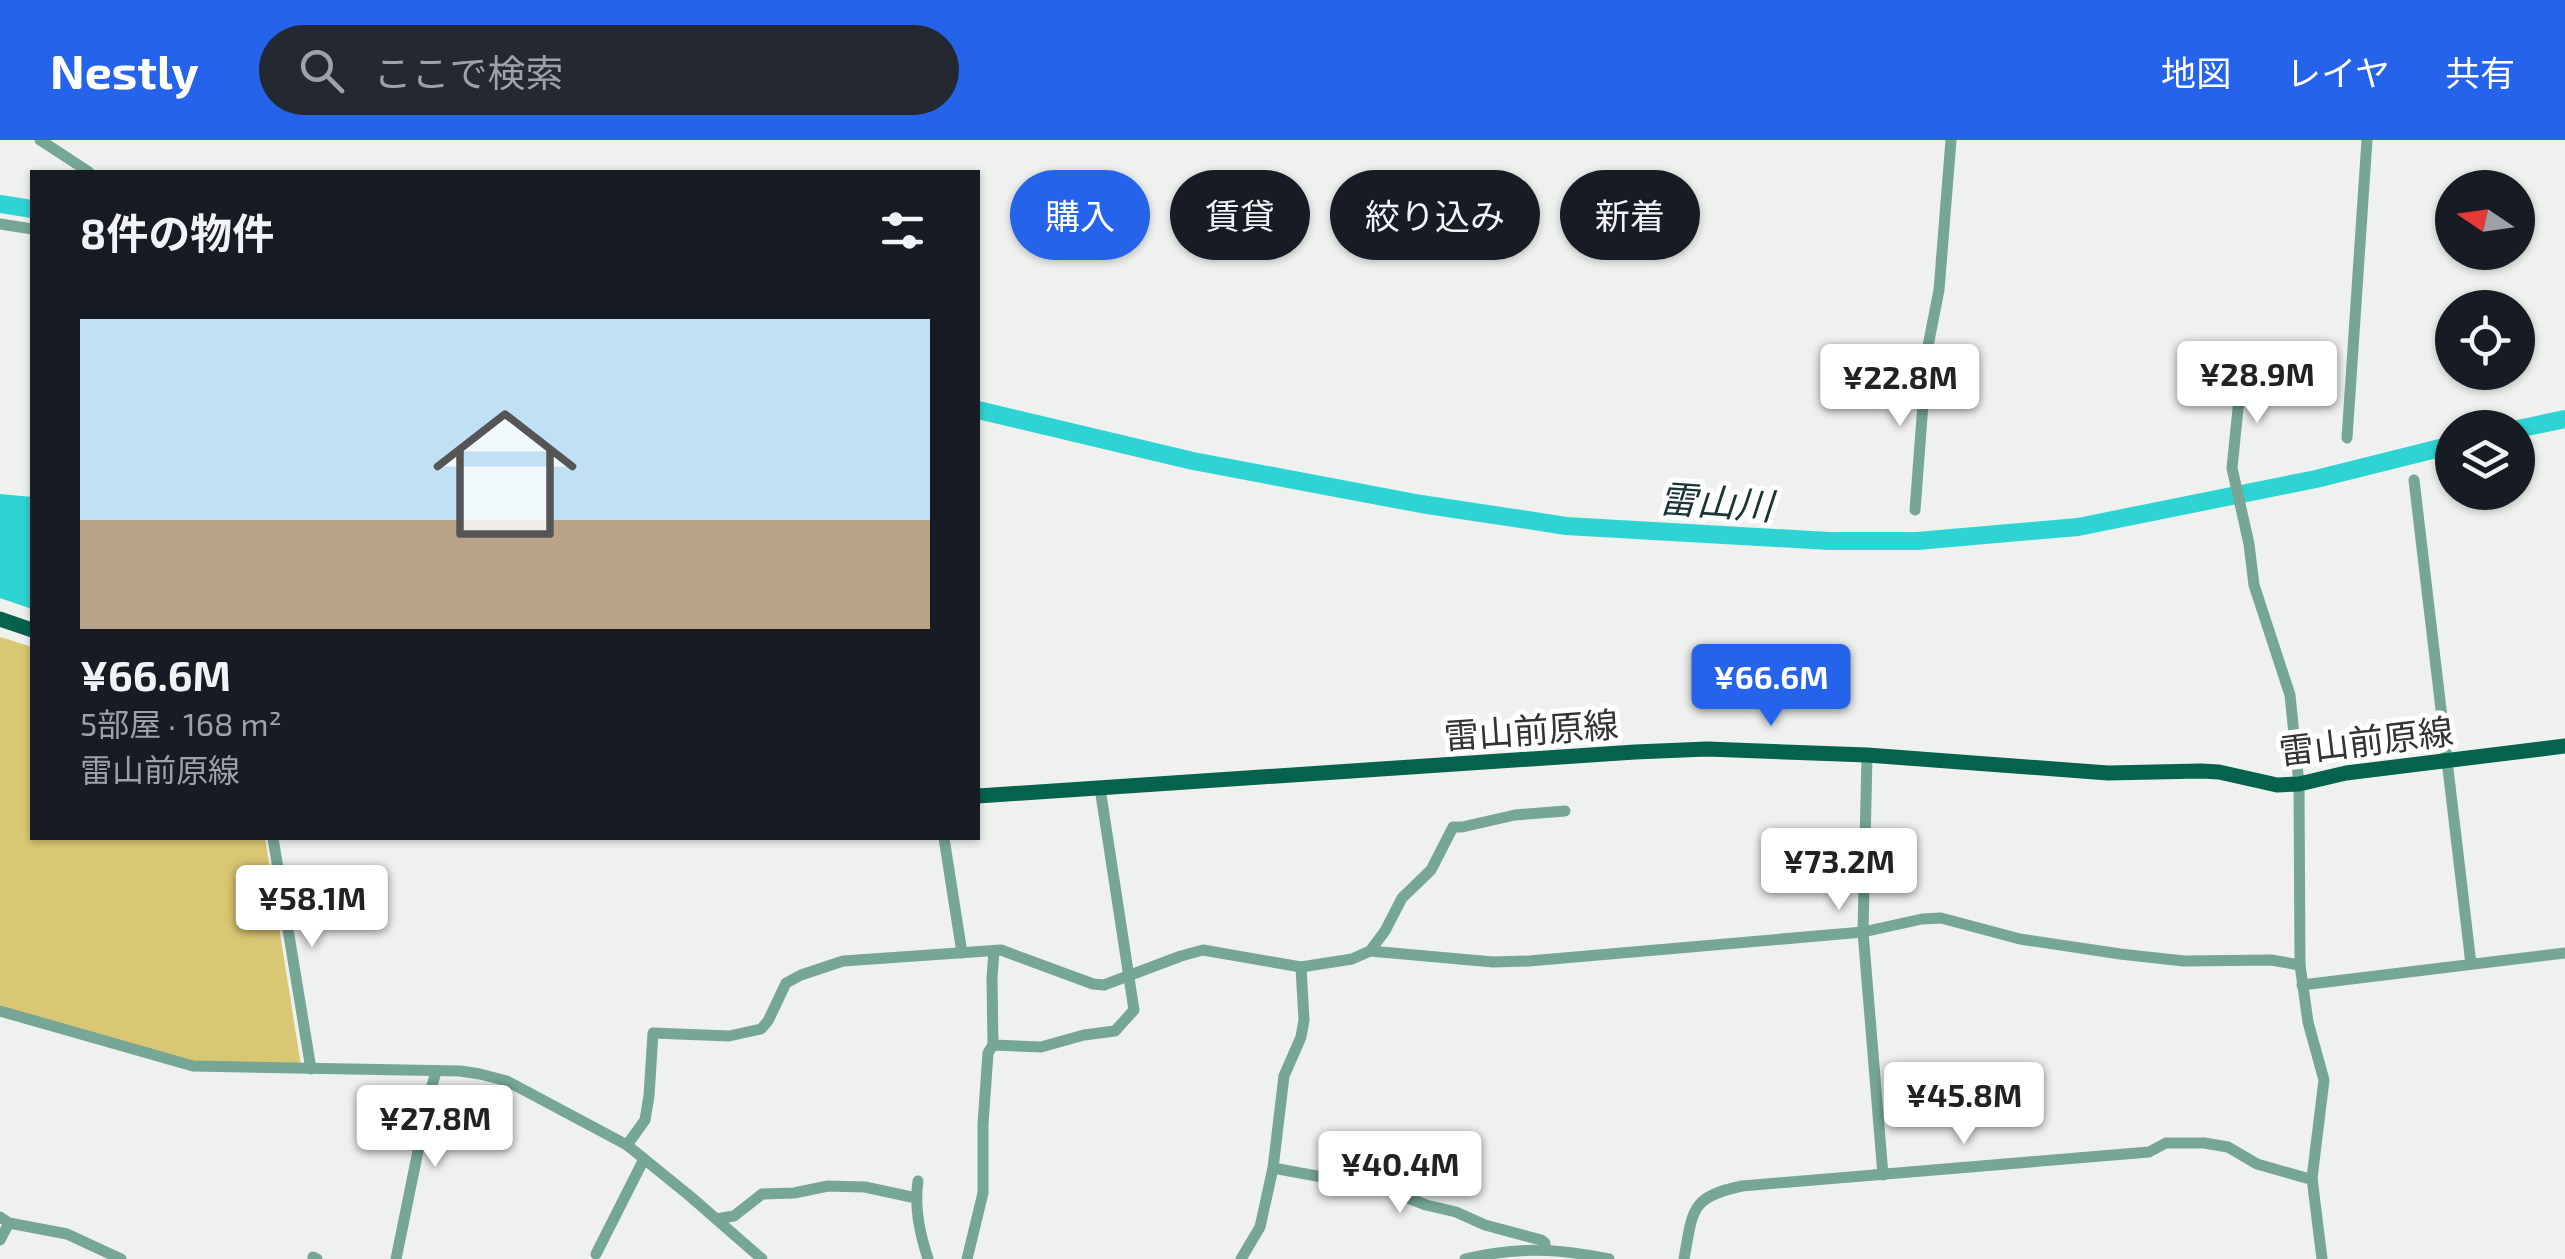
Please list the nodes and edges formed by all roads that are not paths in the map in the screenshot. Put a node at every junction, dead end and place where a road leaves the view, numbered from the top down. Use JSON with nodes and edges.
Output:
{"nodes":[{"id":1,"x":40,"y":140,"type":"edge"},
{"id":2,"x":1952,"y":140,"type":"edge"},
{"id":3,"x":2367,"y":140,"type":"edge"},
{"id":4,"x":61,"y":146,"type":"edge"},
{"id":5,"x":87,"y":170,"type":"edge"},
{"id":6,"x":0,"y":224,"type":"edge"},
{"id":7,"x":30,"y":229,"type":"edge"},
{"id":8,"x":2241,"y":379,"type":"dead end"},
{"id":9,"x":2346,"y":438,"type":"dead end"},
{"id":10,"x":2414,"y":480,"type":"dead end"},
{"id":11,"x":1915,"y":510,"type":"dead end"},
{"id":12,"x":0,"y":619,"type":"edge"},
{"id":13,"x":30,"y":629,"type":"edge"},
{"id":14,"x":2565,"y":746,"type":"edge"},
{"id":15,"x":1867,"y":755,"type":"junction"},
{"id":16,"x":2445,"y":760,"type":"junction"},
{"id":17,"x":2299,"y":784,"type":"junction"},
{"id":18,"x":1100,"y":788,"type":"junction"},
{"id":19,"x":980,"y":796,"type":"edge"},
{"id":20,"x":1564,"y":811,"type":"dead end"},
{"id":21,"x":273,"y":840,"type":"edge"},
{"id":22,"x":944,"y":840,"type":"edge"},
{"id":23,"x":1863,"y":932,"type":"junction"},
{"id":24,"x":994,"y":951,"type":"junction"},
{"id":25,"x":1370,"y":951,"type":"junction"},
{"id":26,"x":962,"y":953,"type":"junction"},
{"id":27,"x":2565,"y":953,"type":"edge"},
{"id":28,"x":2471,"y":964,"type":"junction"},
{"id":29,"x":2300,"y":965,"type":"junction"},
{"id":30,"x":1301,"y":967,"type":"junction"},
{"id":31,"x":1129,"y":976,"type":"junction"},
{"id":32,"x":2302,"y":985,"type":"junction"},
{"id":33,"x":0,"y":1012,"type":"edge"},
{"id":34,"x":993,"y":1045,"type":"junction"},
{"id":35,"x":310,"y":1069,"type":"junction"},
{"id":36,"x":436,"y":1072,"type":"junction"},
{"id":37,"x":626,"y":1146,"type":"junction"},
{"id":38,"x":644,"y":1159,"type":"junction"},
{"id":39,"x":1273,"y":1168,"type":"junction"},
{"id":40,"x":1884,"y":1174,"type":"junction"},
{"id":41,"x":2312,"y":1178,"type":"junction"},
{"id":42,"x":918,"y":1182,"type":"dead end"},
{"id":43,"x":916,"y":1198,"type":"junction"},
{"id":44,"x":4,"y":1220,"type":"edge"},
{"id":45,"x":716,"y":1220,"type":"junction"},
{"id":46,"x":0,"y":1240,"type":"edge"},
{"id":47,"x":1544,"y":1249,"type":"junction"},
{"id":48,"x":596,"y":1254,"type":"dead end"},
{"id":49,"x":121,"y":1259,"type":"edge"},
{"id":50,"x":396,"y":1259,"type":"edge"},
{"id":51,"x":762,"y":1259,"type":"edge"},
{"id":52,"x":928,"y":1259,"type":"edge"},
{"id":53,"x":967,"y":1259,"type":"edge"},
{"id":54,"x":1241,"y":1259,"type":"edge"},
{"id":55,"x":1465,"y":1259,"type":"edge"},
{"id":56,"x":1609,"y":1259,"type":"edge"},
{"id":57,"x":1684,"y":1259,"type":"edge"},
{"id":58,"x":2322,"y":1259,"type":"edge"}],
"edges":[{"from":1,"to":4,"type":"street"},
{"from":2,"to":11,"type":"street"},
{"from":3,"to":9,"type":"street"},
{"from":4,"to":5,"type":"street"},
{"from":6,"to":7,"type":"street"},
{"from":8,"to":17,"type":"street"},
{"from":10,"to":16,"type":"street"},
{"from":12,"to":13,"type":"main road"},
{"from":14,"to":16,"type":"main road","name":"雷山前原線"},
{"from":15,"to":17,"type":"main road","name":"雷山前原線"},
{"from":15,"to":18,"type":"main road","name":"雷山前原線"},
{"from":15,"to":23,"type":"street"},
{"from":16,"to":17,"type":"main road","name":"雷山前原線"},
{"from":16,"to":28,"type":"street"},
{"from":17,"to":29,"type":"street"},
{"from":18,"to":19,"type":"main road","name":"雷山前原線"},
{"from":18,"to":31,"type":"street"},
{"from":20,"to":25,"type":"street"},
{"from":21,"to":35,"type":"street"},
{"from":22,"to":26,"type":"street"},
{"from":23,"to":25,"type":"street"},
{"from":23,"to":29,"type":"street"},
{"from":23,"to":40,"type":"street"},
{"from":24,"to":26,"type":"street"},
{"from":24,"to":31,"type":"street"},
{"from":24,"to":34,"type":"street"},
{"from":25,"to":30,"type":"street"},
{"from":26,"to":37,"type":"street"},
{"from":27,"to":28,"type":"street"},
{"from":28,"to":32,"type":"street"},
{"from":29,"to":32,"type":"street"},
{"from":30,"to":31,"type":"street"},
{"from":30,"to":39,"type":"street"},
{"from":31,"to":34,"type":"street"},
{"from":32,"to":41,"type":"street"},
{"from":33,"to":35,"type":"street"},
{"from":34,"to":53,"type":"street"},
{"from":35,"to":36,"type":"street"},
{"from":36,"to":37,"type":"street"},
{"from":36,"to":50,"type":"street"},
{"from":37,"to":38,"type":"street"},
{"from":38,"to":45,"type":"street"},
{"from":38,"to":48,"type":"street"},
{"from":39,"to":47,"type":"street"},
{"from":39,"to":54,"type":"street"},
{"from":40,"to":41,"type":"street"},
{"from":40,"to":57,"type":"street"},
{"from":41,"to":58,"type":"street"},
{"from":42,"to":43,"type":"street"},
{"from":43,"to":45,"type":"street"},
{"from":43,"to":52,"type":"street"},
{"from":44,"to":46,"type":"street"},
{"from":44,"to":49,"type":"street"},
{"from":45,"to":51,"type":"street"},
{"from":47,"to":55,"type":"street"},
{"from":47,"to":56,"type":"street"}]}
